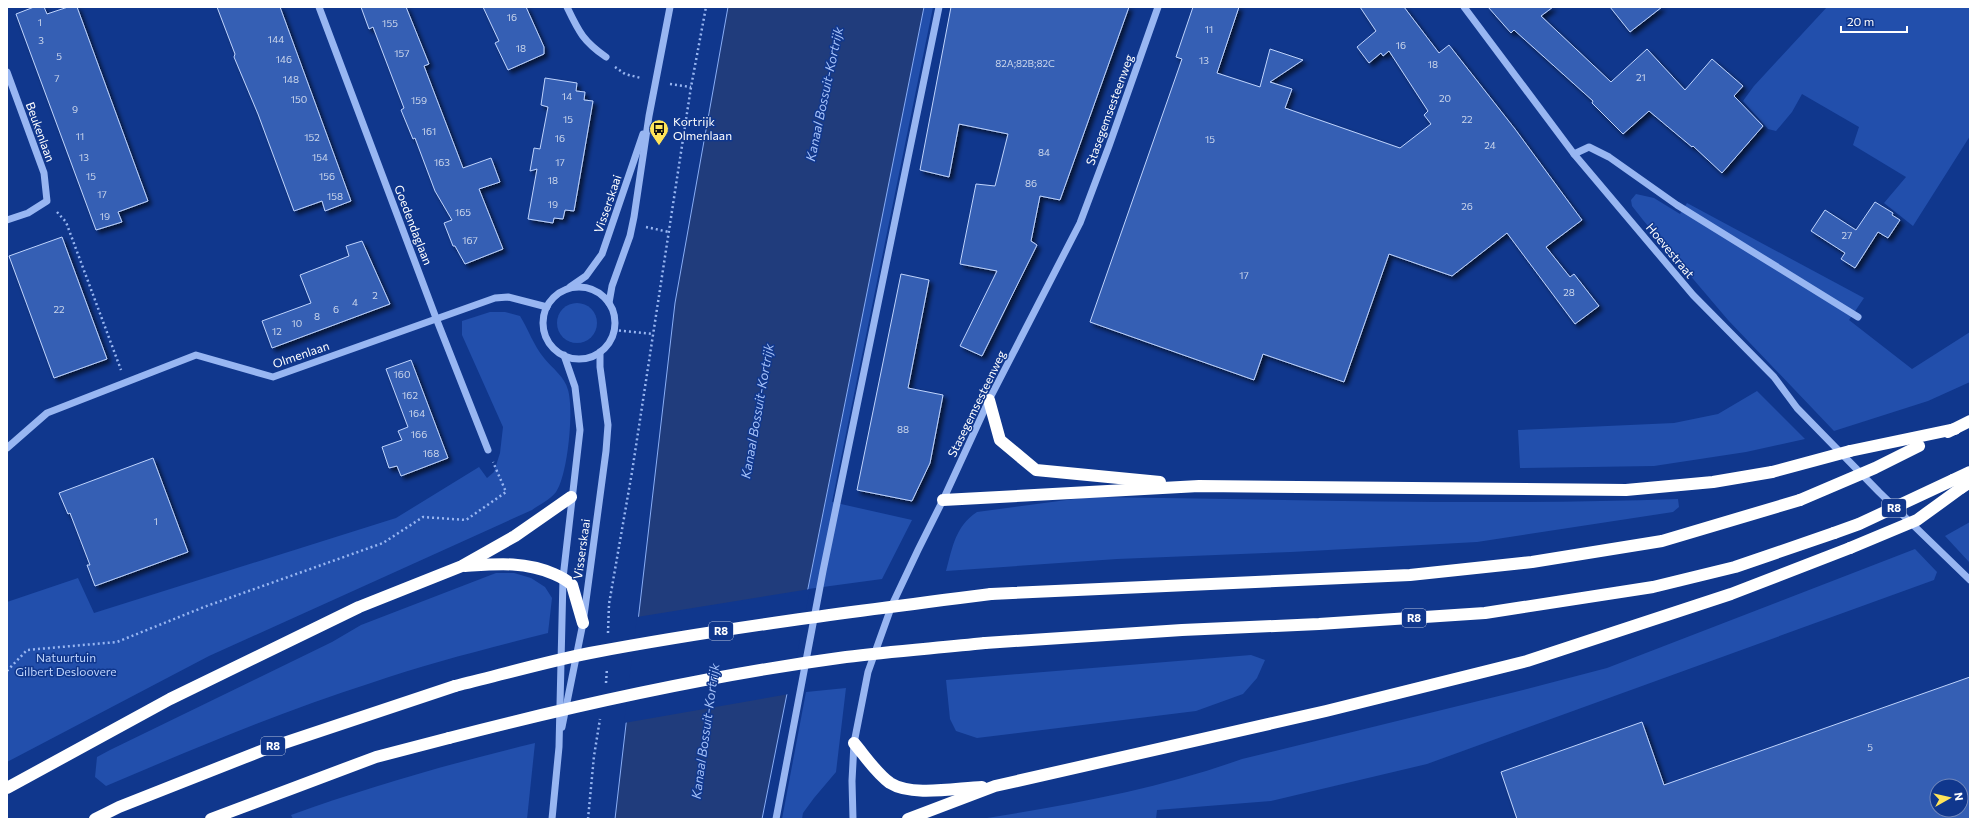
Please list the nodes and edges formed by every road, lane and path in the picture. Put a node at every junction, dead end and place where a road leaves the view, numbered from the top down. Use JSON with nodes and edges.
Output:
{"nodes":[{"id":1,"x":319,"y":7,"type":"edge"},
{"id":2,"x":568,"y":7,"type":"edge"},
{"id":3,"x":670,"y":7,"type":"edge"},
{"id":4,"x":706,"y":7,"type":"edge"},
{"id":5,"x":939,"y":7,"type":"edge"},
{"id":6,"x":1158,"y":7,"type":"edge"},
{"id":7,"x":1464,"y":7,"type":"edge"},
{"id":8,"x":606,"y":57,"type":"dead end"},
{"id":9,"x":7,"y":72,"type":"edge"},
{"id":10,"x":649,"y":116,"type":"junction"},
{"id":11,"x":1574,"y":154,"type":"junction"},
{"id":12,"x":47,"y":201,"type":"junction"},
{"id":13,"x":7,"y":220,"type":"edge"},
{"id":14,"x":570,"y":288,"type":"junction"},
{"id":15,"x":609,"y":303,"type":"junction"},
{"id":16,"x":547,"y":307,"type":"junction"},
{"id":17,"x":1858,"y":317,"type":"dead end"},
{"id":18,"x":436,"y":318,"type":"junction"},
{"id":19,"x":614,"y":330,"type":"junction"},
{"id":20,"x":653,"y":334,"type":"junction"},
{"id":21,"x":600,"y":352,"type":"junction"},
{"id":22,"x":564,"y":355,"type":"junction"},
{"id":23,"x":125,"y":384,"type":"junction"},
{"id":24,"x":989,"y":400,"type":"junction"},
{"id":25,"x":1970,"y":421,"type":"edge"},
{"id":26,"x":1914,"y":442,"type":"junction"},
{"id":27,"x":7,"y":448,"type":"edge"},
{"id":28,"x":488,"y":450,"type":"joint"},
{"id":29,"x":1970,"y":472,"type":"edge"},
{"id":30,"x":1961,"y":483,"type":"edge"},
{"id":31,"x":1199,"y":486,"type":"junction"},
{"id":32,"x":571,"y":497,"type":"junction"},
{"id":33,"x":944,"y":500,"type":"junction"},
{"id":34,"x":462,"y":566,"type":"junction"},
{"id":35,"x":563,"y":578,"type":"junction"},
{"id":36,"x":1970,"y":580,"type":"edge"},
{"id":37,"x":583,"y":623,"type":"junction"},
{"id":38,"x":608,"y":641,"type":"dead end"},
{"id":39,"x":607,"y":663,"type":"dead end"},
{"id":40,"x":7,"y":671,"type":"edge"},
{"id":41,"x":605,"y":686,"type":"dead end"},
{"id":42,"x":600,"y":717,"type":"dead end"},
{"id":43,"x":854,"y":744,"type":"junction"},
{"id":44,"x":558,"y":747,"type":"junction"},
{"id":45,"x":995,"y":786,"type":"junction"},
{"id":46,"x":7,"y":788,"type":"edge"},
{"id":47,"x":96,"y":819,"type":"edge"},
{"id":48,"x":211,"y":819,"type":"edge"},
{"id":49,"x":552,"y":819,"type":"edge"},
{"id":50,"x":588,"y":819,"type":"edge"},
{"id":51,"x":776,"y":819,"type":"edge"},
{"id":52,"x":853,"y":819,"type":"edge"},
{"id":53,"x":908,"y":819,"type":"edge"}],
"edges":[{"from":1,"to":18,"type":"street","name":"Goedendaglaan"},
{"from":2,"to":8,"type":"street"},
{"from":3,"to":10,"type":"street","name":"Visserskaai"},
{"from":4,"to":20,"type":"path"},
{"from":5,"to":51,"type":"street"},
{"from":6,"to":24,"type":"street","name":"Stasegemsesteenweg"},
{"from":7,"to":11,"type":"street","name":"Hoevestraat"},
{"from":9,"to":12,"type":"street","name":"Beukenlaan"},
{"from":10,"to":14,"type":"street","name":"Visserskaai"},
{"from":10,"to":15,"type":"street","name":"Visserskaai"},
{"from":11,"to":17,"type":"street"},
{"from":11,"to":36,"type":"street","name":"Hoevestraat"},
{"from":12,"to":13,"type":"street"},
{"from":12,"to":23,"type":"path"},
{"from":14,"to":15,"type":"street"},
{"from":14,"to":16,"type":"street"},
{"from":15,"to":19,"type":"street"},
{"from":16,"to":18,"type":"street","name":"Olmenlaan"},
{"from":16,"to":22,"type":"street"},
{"from":18,"to":23,"type":"street","name":"Olmenlaan"},
{"from":18,"to":28,"type":"street","name":"Goedendaglaan"},
{"from":19,"to":20,"type":"path"},
{"from":19,"to":21,"type":"street"},
{"from":20,"to":38,"type":"path"},
{"from":21,"to":22,"type":"street"},
{"from":21,"to":37,"type":"street","name":"Visserskaai"},
{"from":22,"to":32,"type":"street","name":"Visserskaai"},
{"from":23,"to":27,"type":"street","name":"Olmenlaan"},
{"from":24,"to":31,"type":"highway"},
{"from":24,"to":33,"type":"street","name":"Stasegemsesteenweg"},
{"from":25,"to":26,"type":"highway","number":"R8"},
{"from":26,"to":31,"type":"highway","bridge":true},
{"from":26,"to":47,"type":"highway","number":"R8","bridge":true},
{"from":28,"to":40,"type":"path"},
{"from":29,"to":30,"type":"highway","number":"R8"},
{"from":30,"to":45,"type":"highway","bridge":true},
{"from":30,"to":48,"type":"highway","number":"R8","bridge":true},
{"from":31,"to":33,"type":"highway"},
{"from":32,"to":34,"type":"highway"},
{"from":32,"to":35,"type":"street","name":"Visserskaai"},
{"from":33,"to":43,"type":"street","name":"Stasegemsesteenweg"},
{"from":34,"to":35,"type":"highway"},
{"from":34,"to":46,"type":"highway"},
{"from":35,"to":37,"type":"highway"},
{"from":35,"to":44,"type":"street","name":"Visserskaai"},
{"from":37,"to":44,"type":"street","name":"Visserskaai"},
{"from":39,"to":41,"type":"path"},
{"from":42,"to":50,"type":"path"},
{"from":43,"to":45,"type":"highway"},
{"from":43,"to":52,"type":"street","name":"Stasegemsesteenweg"},
{"from":44,"to":49,"type":"street","name":"Visserskaai"},
{"from":45,"to":53,"type":"highway"}]}
